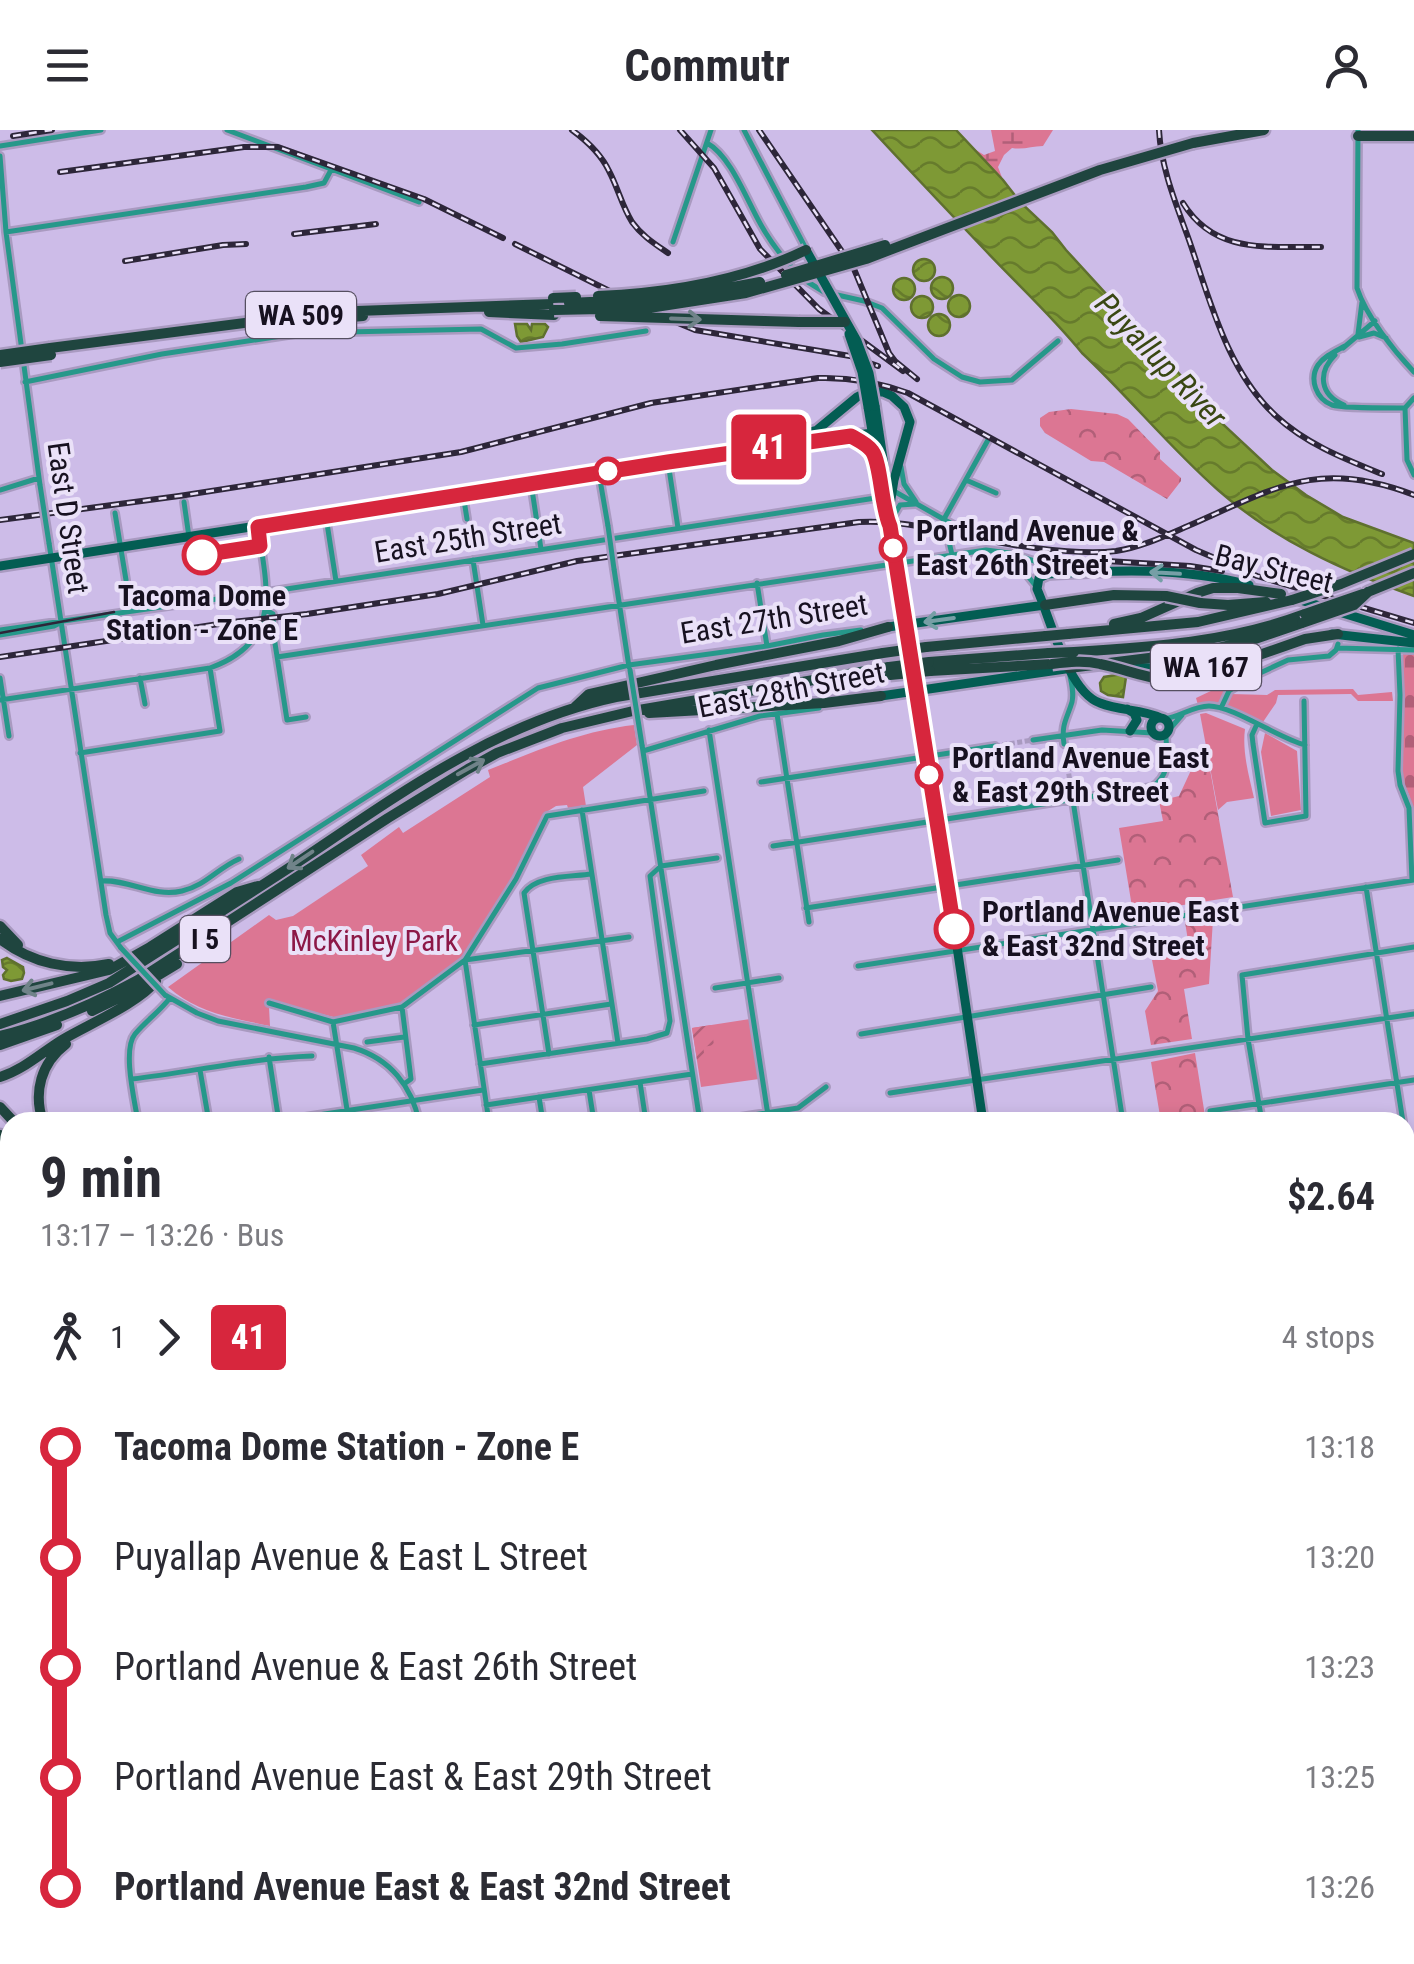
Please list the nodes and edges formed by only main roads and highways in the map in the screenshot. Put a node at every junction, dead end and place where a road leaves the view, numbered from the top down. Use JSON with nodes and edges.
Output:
{"nodes":[{"id":1,"x":1226,"y":130,"type":"edge"},
{"id":2,"x":1264,"y":130,"type":"edge"},
{"id":3,"x":1358,"y":133,"type":"edge"},
{"id":4,"x":1414,"y":136,"type":"edge"},
{"id":5,"x":1193,"y":140,"type":"junction"},
{"id":6,"x":805,"y":248,"type":"joint"},
{"id":7,"x":554,"y":307,"type":"junction"},
{"id":8,"x":845,"y":322,"type":"junction"},
{"id":9,"x":50,"y":352,"type":"junction"},
{"id":10,"x":0,"y":358,"type":"edge"},
{"id":11,"x":871,"y":408,"type":"junction"},
{"id":12,"x":876,"y":432,"type":"junction"},
{"id":13,"x":851,"y":436,"type":"junction"},
{"id":14,"x":758,"y":449,"type":"junction"},
{"id":15,"x":876,"y":456,"type":"junction"},
{"id":16,"x":888,"y":494,"type":"junction"},
{"id":17,"x":1414,"y":554,"type":"edge"},
{"id":18,"x":0,"y":566,"type":"edge"},
{"id":19,"x":1414,"y":573,"type":"edge"},
{"id":20,"x":1040,"y":596,"type":"junction"},
{"id":21,"x":1286,"y":597,"type":"junction"},
{"id":22,"x":906,"y":625,"type":"junction"},
{"id":23,"x":888,"y":628,"type":"joint"},
{"id":24,"x":1064,"y":634,"type":"junction"},
{"id":25,"x":1414,"y":636,"type":"edge"},
{"id":26,"x":1340,"y":640,"type":"junction"},
{"id":27,"x":1414,"y":647,"type":"edge"},
{"id":28,"x":1177,"y":650,"type":"junction"},
{"id":29,"x":1051,"y":658,"type":"junction"},
{"id":30,"x":1069,"y":668,"type":"junction"},
{"id":31,"x":936,"y":688,"type":"junction"},
{"id":32,"x":916,"y":691,"type":"junction"},
{"id":33,"x":884,"y":696,"type":"junction"},
{"id":34,"x":574,"y":708,"type":"junction"},
{"id":35,"x":1125,"y":708,"type":"junction"},
{"id":36,"x":633,"y":710,"type":"junction"},
{"id":37,"x":1137,"y":710,"type":"junction"},
{"id":38,"x":918,"y":713,"type":"junction"},
{"id":39,"x":1130,"y":731,"type":"road end"},
{"id":40,"x":388,"y":818,"type":"junction"},
{"id":41,"x":262,"y":885,"type":"junction"},
{"id":42,"x":0,"y":926,"type":"edge"},
{"id":43,"x":0,"y":939,"type":"edge"},
{"id":44,"x":138,"y":954,"type":"junction"},
{"id":45,"x":80,"y":967,"type":"junction"},
{"id":46,"x":162,"y":974,"type":"junction"},
{"id":47,"x":0,"y":996,"type":"edge"},
{"id":48,"x":131,"y":1001,"type":"junction"},
{"id":49,"x":4,"y":1033,"type":"edge"},
{"id":50,"x":2,"y":1076,"type":"edge"},
{"id":51,"x":40,"y":1112,"type":"edge"},
{"id":52,"x":982,"y":1112,"type":"edge"}],
"edges":[{"from":1,"to":5,"type":"highway"},
{"from":2,"to":5,"type":"highway"},
{"from":3,"to":4,"type":"highway"},
{"from":5,"to":7,"type":"highway","bridge":true},
{"from":6,"to":7,"type":"highway","bridge":true},
{"from":6,"to":8,"type":"main road","bridge":true},
{"from":7,"to":8,"type":"highway","one_way":true,"bridge":true},
{"from":7,"to":9,"type":"highway","number":"WA 509"},
{"from":7,"to":9,"type":"highway","number":"WA 509"},
{"from":8,"to":11,"type":"main road","bridge":true},
{"from":9,"to":10,"type":"highway","number":"WA 509","bridge":true},
{"from":11,"to":12,"type":"main road"},
{"from":11,"to":13,"type":"main road"},
{"from":12,"to":13,"type":"main road"},
{"from":12,"to":15,"type":"main road"},
{"from":12,"to":16,"type":"main road"},
{"from":13,"to":14,"type":"main road"},
{"from":13,"to":15,"type":"main road"},
{"from":14,"to":16,"type":"main road"},
{"from":14,"to":18,"type":"main road"},
{"from":15,"to":16,"type":"main road"},
{"from":16,"to":22,"type":"main road"},
{"from":17,"to":21,"type":"highway","bridge":true},
{"from":19,"to":28,"type":"highway","number":"I 5","bridge":true},
{"from":20,"to":21,"type":"highway","bridge":true},
{"from":21,"to":20,"type":"main road","name":"Bay Street","one_way":true},
{"from":20,"to":22,"type":"main road","name":"East 27th Street","one_way":true},
{"from":20,"to":24,"type":"main road"},
{"from":21,"to":24,"type":"highway"},
{"from":21,"to":24,"type":"highway"},
{"from":21,"to":25,"type":"main road","name":"Bay Street"},
{"from":22,"to":23,"type":"main road","name":"East 27th Street"},
{"from":22,"to":32,"type":"main road"},
{"from":23,"to":34,"type":"highway"},
{"from":24,"to":30,"type":"main road"},
{"from":24,"to":34,"type":"highway","number":"I 5","bridge":true},
{"from":26,"to":27,"type":"main road","name":"Bay Street","number":"WA 167"},
{"from":26,"to":29,"type":"highway","bridge":true},
{"from":26,"to":30,"type":"main road","name":"Bay Street","number":"WA 167"},
{"from":28,"to":29,"type":"highway","number":"I 5","bridge":true},
{"from":28,"to":30,"type":"highway"},
{"from":29,"to":36,"type":"highway","number":"I 5","bridge":true},
{"from":30,"to":31,"type":"main road","name":"East 28th Street"},
{"from":30,"to":35,"type":"main road"},
{"from":31,"to":32,"type":"main road","name":"East 28th Street"},
{"from":31,"to":38,"type":"main road"},
{"from":32,"to":33,"type":"main road","name":"East 28th Street"},
{"from":32,"to":38,"type":"main road"},
{"from":33,"to":36,"type":"highway"},
{"from":33,"to":38,"type":"main road"},
{"from":34,"to":41,"type":"highway","number":"I 5","one_way":true},
{"from":35,"to":37,"type":"main road"},
{"from":35,"to":39,"type":"main road"},
{"from":40,"to":36,"type":"highway","number":"I 5","one_way":true},
{"from":37,"to":37,"type":"main road"},
{"from":38,"to":52,"type":"main road"},
{"from":40,"to":46,"type":"highway","number":"I 5"},
{"from":40,"to":49,"type":"highway","number":"I 5"},
{"from":41,"to":44,"type":"highway"},
{"from":41,"to":49,"type":"highway","number":"I 5"},
{"from":42,"to":45,"type":"highway"},
{"from":43,"to":45,"type":"highway"},
{"from":44,"to":45,"type":"highway"},
{"from":44,"to":47,"type":"highway","one_way":true},
{"from":46,"to":48,"type":"highway"},
{"from":46,"to":49,"type":"highway","number":"I 5"},
{"from":48,"to":50,"type":"highway"},
{"from":48,"to":51,"type":"highway"}]}
